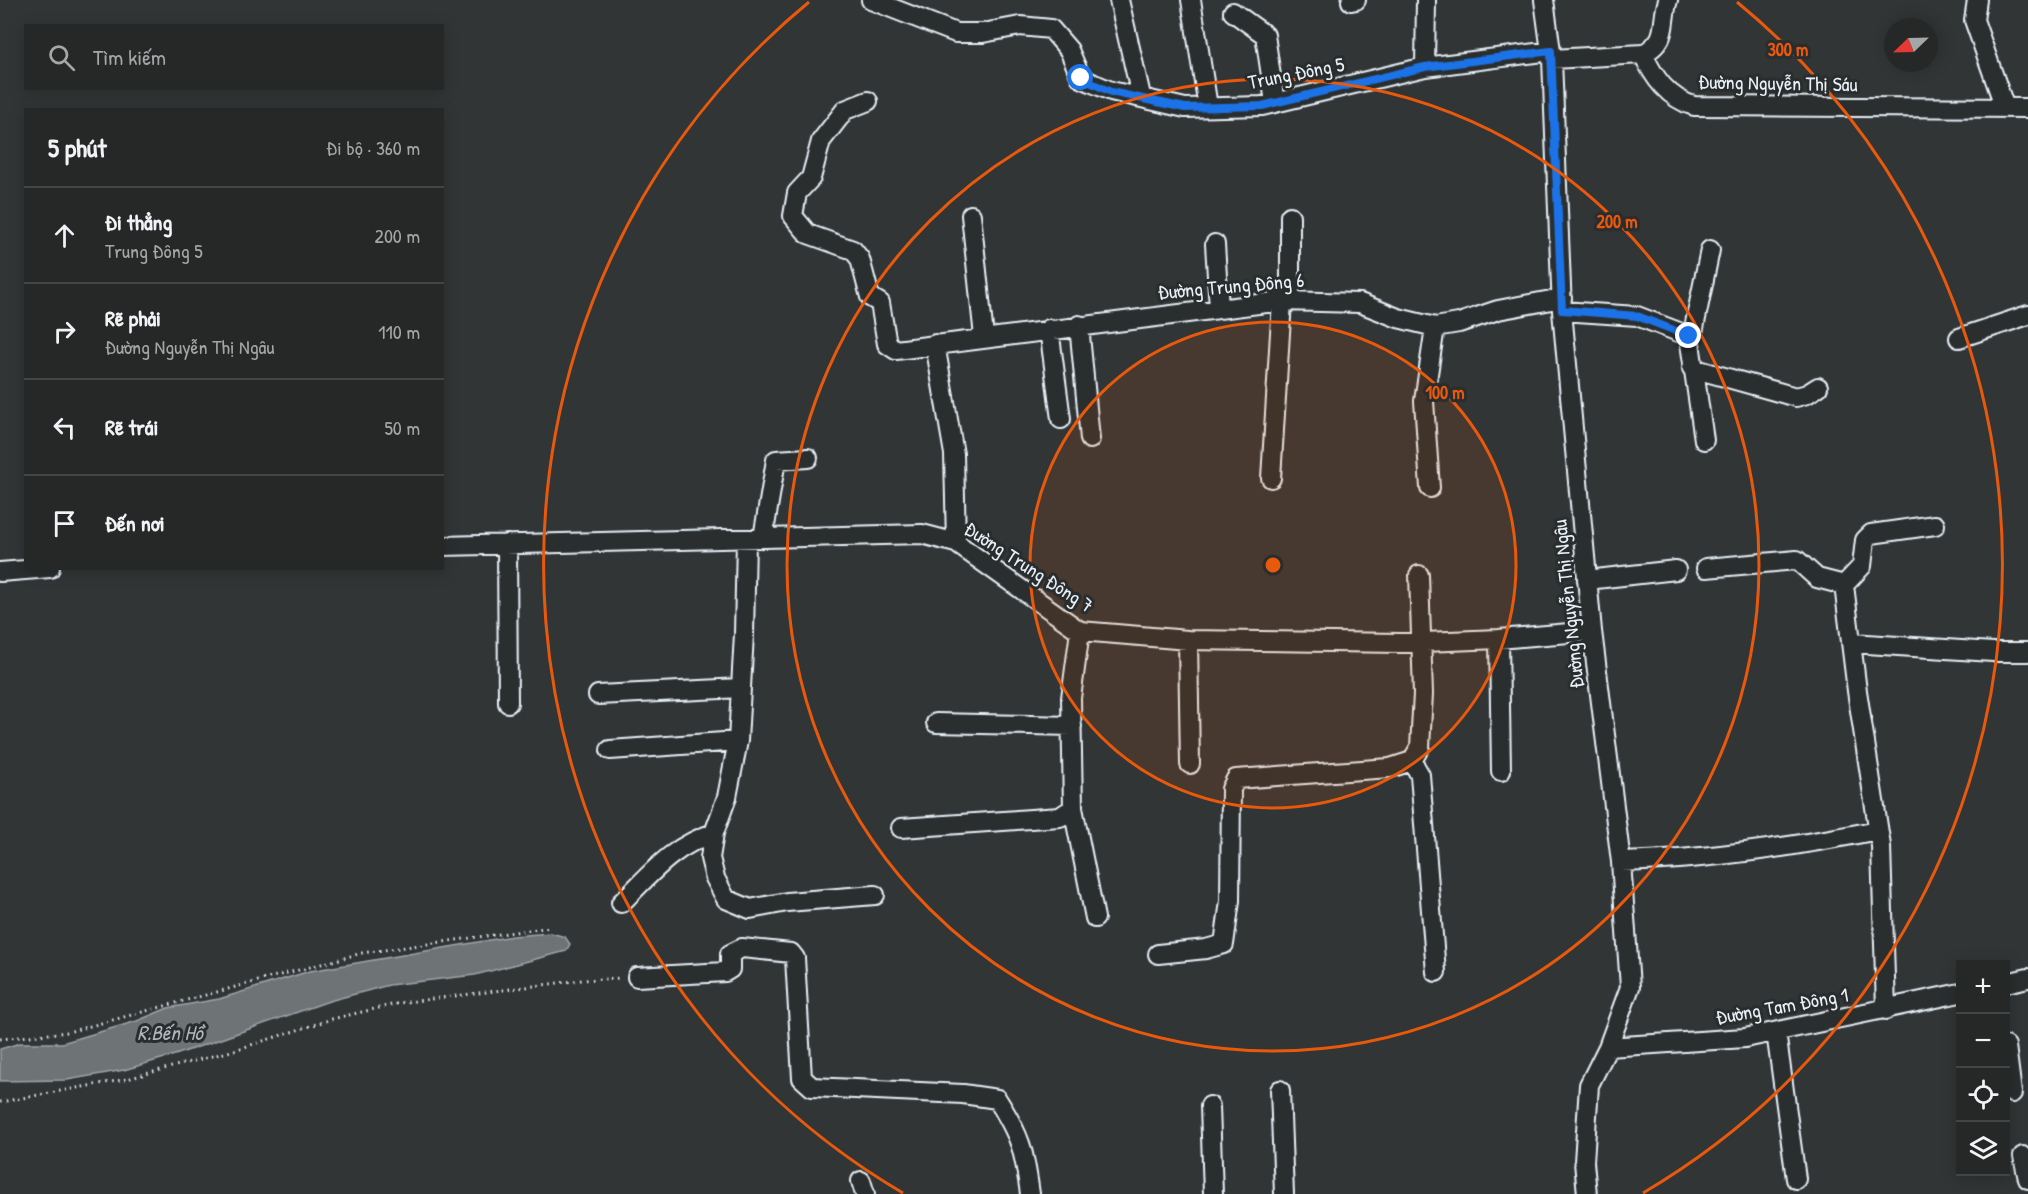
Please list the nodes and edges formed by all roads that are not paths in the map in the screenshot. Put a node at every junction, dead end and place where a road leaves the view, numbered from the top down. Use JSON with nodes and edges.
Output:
{"nodes":[{"id":1,"x":871,"y":0,"type":"edge"},
{"id":2,"x":1119,"y":0,"type":"edge"},
{"id":3,"x":1191,"y":0,"type":"edge"},
{"id":4,"x":1426,"y":0,"type":"edge"},
{"id":5,"x":1544,"y":0,"type":"edge"},
{"id":6,"x":1668,"y":0,"type":"edge"},
{"id":7,"x":1977,"y":0,"type":"edge"},
{"id":8,"x":1233,"y":12,"type":"dead end"},
{"id":9,"x":1643,"y":54,"type":"junction"},
{"id":10,"x":1551,"y":55,"type":"junction"},
{"id":11,"x":1425,"y":67,"type":"junction"},
{"id":12,"x":1141,"y":96,"type":"junction"},
{"id":13,"x":868,"y":101,"type":"dead end"},
{"id":14,"x":1275,"y":103,"type":"junction"},
{"id":15,"x":1208,"y":107,"type":"junction"},
{"id":16,"x":2005,"y":108,"type":"junction"},
{"id":17,"x":2028,"y":108,"type":"edge"},
{"id":18,"x":971,"y":215,"type":"dead end"},
{"id":19,"x":1290,"y":216,"type":"dead end"},
{"id":20,"x":1215,"y":244,"type":"dead end"},
{"id":21,"x":1710,"y":250,"type":"dead end"},
{"id":22,"x":1286,"y":301,"type":"junction"},
{"id":23,"x":1562,"y":304,"type":"junction"},
{"id":24,"x":1219,"y":308,"type":"junction"},
{"id":25,"x":2028,"y":315,"type":"edge"},
{"id":26,"x":1079,"y":325,"type":"junction"},
{"id":27,"x":1435,"y":327,"type":"junction"},
{"id":28,"x":1049,"y":329,"type":"junction"},
{"id":29,"x":1689,"y":336,"type":"junction"},
{"id":30,"x":984,"y":337,"type":"junction"},
{"id":31,"x":1959,"y":338,"type":"dead end"},
{"id":32,"x":935,"y":344,"type":"junction"},
{"id":33,"x":1692,"y":368,"type":"junction"},
{"id":34,"x":1818,"y":387,"type":"dead end"},
{"id":35,"x":1061,"y":419,"type":"dead end"},
{"id":36,"x":1090,"y":439,"type":"dead end"},
{"id":37,"x":1704,"y":440,"type":"dead end"},
{"id":38,"x":808,"y":458,"type":"dead end"},
{"id":39,"x":1271,"y":478,"type":"dead end"},
{"id":40,"x":1430,"y":488,"type":"dead end"},
{"id":41,"x":1935,"y":525,"type":"dead end"},
{"id":42,"x":755,"y":539,"type":"junction"},
{"id":43,"x":956,"y":543,"type":"junction"},
{"id":44,"x":507,"y":544,"type":"junction"},
{"id":45,"x":444,"y":546,"type":"edge"},
{"id":46,"x":1706,"y":567,"type":"dead end"},
{"id":47,"x":25,"y":570,"type":"edge"},
{"id":48,"x":1676,"y":570,"type":"dead end"},
{"id":49,"x":0,"y":572,"type":"edge"},
{"id":50,"x":1419,"y":575,"type":"dead end"},
{"id":51,"x":1587,"y":580,"type":"junction"},
{"id":52,"x":1844,"y":585,"type":"junction"},
{"id":53,"x":1080,"y":630,"type":"junction"},
{"id":54,"x":1592,"y":631,"type":"junction"},
{"id":55,"x":1499,"y":639,"type":"junction"},
{"id":56,"x":1188,"y":640,"type":"junction"},
{"id":57,"x":1420,"y":641,"type":"junction"},
{"id":58,"x":1851,"y":642,"type":"junction"},
{"id":59,"x":2028,"y":652,"type":"edge"},
{"id":60,"x":741,"y":688,"type":"junction"},
{"id":61,"x":597,"y":695,"type":"dead end"},
{"id":62,"x":508,"y":703,"type":"dead end"},
{"id":63,"x":936,"y":723,"type":"dead end"},
{"id":64,"x":1071,"y":726,"type":"junction"},
{"id":65,"x":738,"y":741,"type":"junction"},
{"id":66,"x":610,"y":750,"type":"dead end"},
{"id":67,"x":1412,"y":760,"type":"junction"},
{"id":68,"x":1190,"y":764,"type":"dead end"},
{"id":69,"x":1501,"y":771,"type":"dead end"},
{"id":70,"x":1073,"y":808,"type":"junction"},
{"id":71,"x":901,"y":828,"type":"dead end"},
{"id":72,"x":1878,"y":830,"type":"junction"},
{"id":73,"x":714,"y":833,"type":"junction"},
{"id":74,"x":1621,"y":862,"type":"junction"},
{"id":75,"x":875,"y":895,"type":"dead end"},
{"id":76,"x":621,"y":903,"type":"dead end"},
{"id":77,"x":1095,"y":918,"type":"dead end"},
{"id":78,"x":1158,"y":954,"type":"dead end"},
{"id":79,"x":1436,"y":972,"type":"dead end"},
{"id":80,"x":637,"y":977,"type":"road end"},
{"id":81,"x":2028,"y":978,"type":"edge"},
{"id":82,"x":2010,"y":982,"type":"edge"},
{"id":83,"x":1956,"y":994,"type":"edge"},
{"id":84,"x":1886,"y":1010,"type":"junction"},
{"id":85,"x":1776,"y":1032,"type":"junction"},
{"id":86,"x":1608,"y":1047,"type":"junction"},
{"id":87,"x":2009,"y":1068,"type":"edge"},
{"id":88,"x":1280,"y":1090,"type":"dead end"},
{"id":89,"x":2012,"y":1094,"type":"dead end"},
{"id":90,"x":1210,"y":1106,"type":"dead end"},
{"id":91,"x":2023,"y":1156,"type":"dead end"},
{"id":92,"x":1796,"y":1179,"type":"dead end"},
{"id":93,"x":2028,"y":1179,"type":"edge"},
{"id":94,"x":1030,"y":1194,"type":"edge"},
{"id":95,"x":1213,"y":1194,"type":"edge"},
{"id":96,"x":1284,"y":1194,"type":"edge"},
{"id":97,"x":1587,"y":1194,"type":"edge"}],
"edges":[{"from":1,"to":12,"type":"street","name":"Trung Đông 5"},
{"from":2,"to":12,"type":"street"},
{"from":3,"to":15,"type":"street"},
{"from":4,"to":11,"type":"street"},
{"from":5,"to":10,"type":"street","name":"Đường Nguyễn Thị Ngâu"},
{"from":6,"to":9,"type":"street"},
{"from":7,"to":16,"type":"street"},
{"from":8,"to":14,"type":"street"},
{"from":9,"to":10,"type":"street"},
{"from":9,"to":16,"type":"street","name":"Đường Nguyễn Thị Sáu"},
{"from":10,"to":11,"type":"street","name":"Trung Đông 5"},
{"from":10,"to":23,"type":"street","name":"Đường Nguyễn Thị Ngâu"},
{"from":11,"to":14,"type":"street","name":"Trung Đông 5"},
{"from":12,"to":15,"type":"street","name":"Trung Đông 5"},
{"from":13,"to":32,"type":"street","name":"Đường Trung Đông 6"},
{"from":14,"to":15,"type":"street","name":"Trung Đông 5"},
{"from":16,"to":17,"type":"street","name":"Đường Nguyễn Thị Sáu"},
{"from":18,"to":30,"type":"street"},
{"from":19,"to":22,"type":"street"},
{"from":20,"to":24,"type":"street"},
{"from":21,"to":29,"type":"street"},
{"from":22,"to":24,"type":"street","name":"Đường Trung Đông 6"},
{"from":22,"to":27,"type":"street","name":"Đường Trung Đông 6"},
{"from":22,"to":39,"type":"street"},
{"from":23,"to":27,"type":"street","name":"Đường Trung Đông 6"},
{"from":23,"to":29,"type":"street","name":"Đường Trung Đông 6"},
{"from":23,"to":51,"type":"street","name":"Đường Nguyễn Thị Ngâu"},
{"from":24,"to":26,"type":"street","name":"Đường Trung Đông 6"},
{"from":25,"to":31,"type":"street"},
{"from":26,"to":28,"type":"street","name":"Đường Trung Đông 6"},
{"from":26,"to":36,"type":"street"},
{"from":27,"to":40,"type":"street"},
{"from":28,"to":30,"type":"street","name":"Đường Trung Đông 6"},
{"from":28,"to":35,"type":"street"},
{"from":29,"to":33,"type":"street"},
{"from":30,"to":32,"type":"street","name":"Đường Trung Đông 6"},
{"from":32,"to":43,"type":"street"},
{"from":33,"to":34,"type":"street"},
{"from":33,"to":37,"type":"street"},
{"from":38,"to":42,"type":"street"},
{"from":41,"to":52,"type":"street"},
{"from":42,"to":43,"type":"street","name":"Đường Trung Đông 7"},
{"from":42,"to":44,"type":"street","name":"Đường Trung Đông 7"},
{"from":42,"to":60,"type":"street"},
{"from":43,"to":53,"type":"street","name":"Đường Trung Đông 7"},
{"from":44,"to":45,"type":"street","name":"Đường Trung Đông 7"},
{"from":44,"to":62,"type":"street"},
{"from":46,"to":52,"type":"street"},
{"from":47,"to":49,"type":"street"},
{"from":48,"to":51,"type":"street"},
{"from":50,"to":57,"type":"street"},
{"from":51,"to":54,"type":"street","name":"Đường Nguyễn Thị Ngâu"},
{"from":52,"to":58,"type":"street"},
{"from":53,"to":56,"type":"street","name":"Đường Trung Đông 7"},
{"from":53,"to":64,"type":"street"},
{"from":54,"to":55,"type":"street","name":"Đường Trung Đông 7"},
{"from":54,"to":74,"type":"street","name":"Đường Nguyễn Thị Ngâu"},
{"from":55,"to":57,"type":"street","name":"Đường Trung Đông 7"},
{"from":55,"to":69,"type":"street"},
{"from":56,"to":57,"type":"street","name":"Đường Trung Đông 7"},
{"from":56,"to":68,"type":"street"},
{"from":57,"to":67,"type":"street"},
{"from":58,"to":59,"type":"street"},
{"from":58,"to":72,"type":"street"},
{"from":60,"to":61,"type":"street"},
{"from":60,"to":65,"type":"street"},
{"from":63,"to":64,"type":"street"},
{"from":64,"to":70,"type":"street"},
{"from":65,"to":66,"type":"street"},
{"from":65,"to":73,"type":"street"},
{"from":67,"to":78,"type":"street"},
{"from":67,"to":79,"type":"street"},
{"from":70,"to":71,"type":"street"},
{"from":70,"to":77,"type":"street"},
{"from":72,"to":74,"type":"street"},
{"from":72,"to":84,"type":"street"},
{"from":73,"to":75,"type":"street"},
{"from":73,"to":76,"type":"street"},
{"from":74,"to":86,"type":"street","name":"Đường Nguyễn Thị Ngâu"},
{"from":80,"to":94,"type":"street"},
{"from":81,"to":82,"type":"street"},
{"from":83,"to":84,"type":"street","name":"Đường Tam Đông 1"},
{"from":84,"to":85,"type":"street","name":"Đường Tam Đông 1"},
{"from":85,"to":86,"type":"street","name":"Đường Tam Đông 1"},
{"from":85,"to":92,"type":"street"},
{"from":86,"to":97,"type":"street","name":"Đường Nguyễn Thị Ngâu"},
{"from":87,"to":89,"type":"street"},
{"from":88,"to":96,"type":"street"},
{"from":90,"to":95,"type":"street"},
{"from":91,"to":93,"type":"street"}]}
